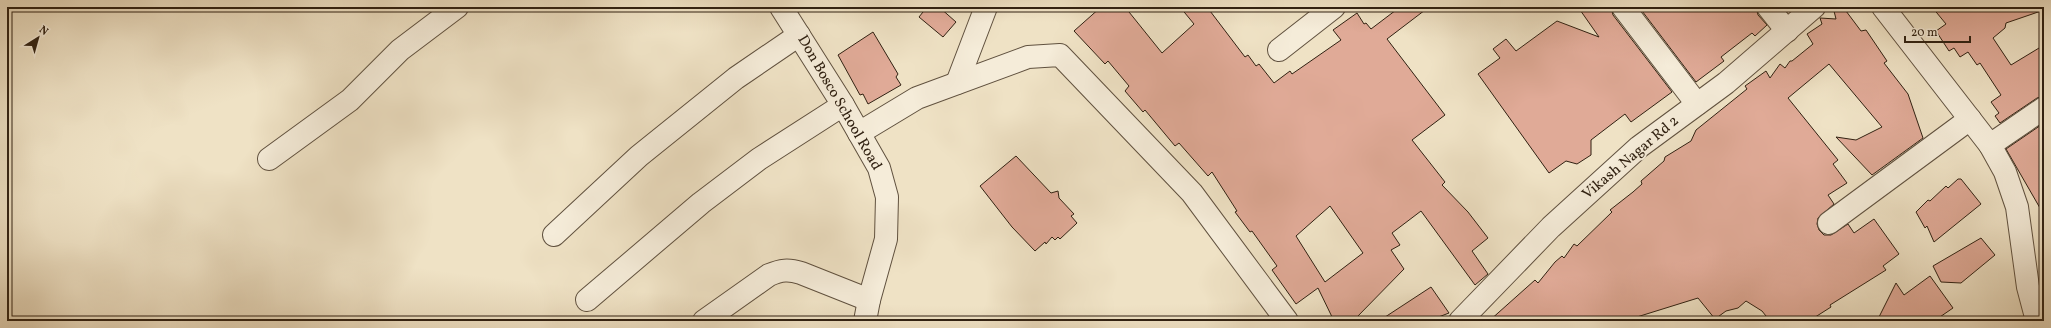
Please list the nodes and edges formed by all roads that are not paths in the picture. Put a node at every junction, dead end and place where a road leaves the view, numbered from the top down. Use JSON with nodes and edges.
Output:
{"nodes":[{"id":1,"x":457,"y":7,"type":"edge"},
{"id":2,"x":781,"y":7,"type":"edge"},
{"id":3,"x":986,"y":7,"type":"edge"},
{"id":4,"x":1334,"y":7,"type":"edge"},
{"id":5,"x":1623,"y":7,"type":"edge"},
{"id":6,"x":1768,"y":7,"type":"edge"},
{"id":7,"x":1814,"y":7,"type":"edge"},
{"id":8,"x":1883,"y":7,"type":"edge"},
{"id":9,"x":1787,"y":31,"type":"junction"},
{"id":10,"x":799,"y":35,"type":"junction"},
{"id":11,"x":1279,"y":50,"type":"dead end"},
{"id":12,"x":957,"y":83,"type":"junction"},
{"id":13,"x":1697,"y":104,"type":"junction"},
{"id":14,"x":843,"y":105,"type":"junction"},
{"id":15,"x":2044,"y":108,"type":"edge"},
{"id":16,"x":1970,"y":119,"type":"junction"},
{"id":17,"x":859,"y":133,"type":"junction"},
{"id":18,"x":1990,"y":145,"type":"junction"},
{"id":19,"x":269,"y":159,"type":"dead end"},
{"id":20,"x":1829,"y":223,"type":"dead end"},
{"id":21,"x":554,"y":235,"type":"dead end"},
{"id":22,"x":587,"y":300,"type":"dead end"},
{"id":23,"x":868,"y":300,"type":"junction"},
{"id":24,"x":704,"y":321,"type":"edge"},
{"id":25,"x":865,"y":321,"type":"edge"},
{"id":26,"x":1287,"y":321,"type":"edge"},
{"id":27,"x":1460,"y":321,"type":"edge"},
{"id":28,"x":2037,"y":321,"type":"edge"}],
"edges":[{"from":1,"to":19,"type":"street"},
{"from":2,"to":10,"type":"street","name":"Don Bosco School Road"},
{"from":3,"to":12,"type":"street"},
{"from":4,"to":11,"type":"street"},
{"from":5,"to":13,"type":"street"},
{"from":6,"to":9,"type":"street"},
{"from":7,"to":9,"type":"street","name":"Vikash Nagar Rd 2"},
{"from":8,"to":16,"type":"street"},
{"from":9,"to":13,"type":"street","name":"Vikash Nagar Rd 2"},
{"from":10,"to":14,"type":"street","name":"Don Bosco School Road"},
{"from":10,"to":21,"type":"street"},
{"from":12,"to":17,"type":"street"},
{"from":12,"to":26,"type":"street"},
{"from":13,"to":27,"type":"street","name":"Vikash Nagar Rd 2"},
{"from":14,"to":17,"type":"street","name":"Don Bosco School Road"},
{"from":14,"to":22,"type":"street"},
{"from":15,"to":18,"type":"street"},
{"from":16,"to":18,"type":"street"},
{"from":16,"to":20,"type":"street"},
{"from":17,"to":23,"type":"street","name":"Don Bosco School Road"},
{"from":18,"to":28,"type":"street"},
{"from":23,"to":24,"type":"street"},
{"from":23,"to":25,"type":"street","name":"Don Bosco School Road"}]}
